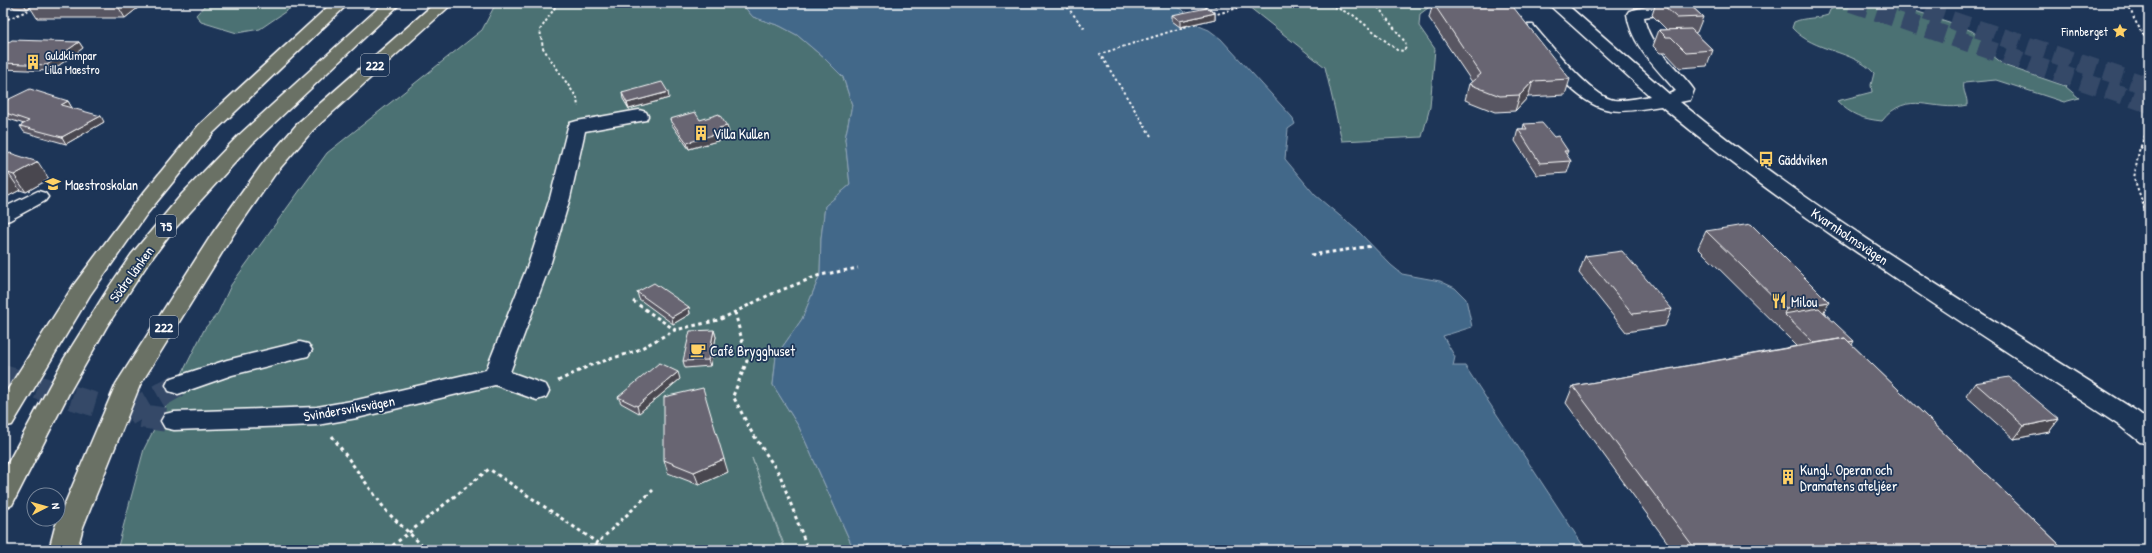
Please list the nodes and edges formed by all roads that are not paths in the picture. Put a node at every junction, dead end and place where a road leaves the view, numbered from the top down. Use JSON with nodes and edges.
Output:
{"nodes":[{"id":1,"x":341,"y":3,"type":"edge"},
{"id":2,"x":393,"y":3,"type":"edge"},
{"id":3,"x":424,"y":3,"type":"edge"},
{"id":4,"x":445,"y":3,"type":"edge"},
{"id":5,"x":1550,"y":3,"type":"edge"},
{"id":6,"x":1681,"y":8,"type":"edge"},
{"id":7,"x":1562,"y":9,"type":"edge"},
{"id":8,"x":1519,"y":19,"type":"edge"},
{"id":9,"x":1665,"y":100,"type":"junction"},
{"id":10,"x":639,"y":116,"type":"dead end"},
{"id":11,"x":306,"y":126,"type":"junction"},
{"id":12,"x":38,"y":196,"type":"dead end"},
{"id":13,"x":3,"y":216,"type":"edge"},
{"id":14,"x":300,"y":350,"type":"dead end"},
{"id":15,"x":496,"y":376,"type":"junction"},
{"id":16,"x":178,"y":385,"type":"tunnel mouth"},
{"id":17,"x":537,"y":391,"type":"road end"},
{"id":18,"x":3,"y":418,"type":"edge"},
{"id":19,"x":174,"y":421,"type":"tunnel mouth"},
{"id":20,"x":2149,"y":435,"type":"edge"},
{"id":21,"x":3,"y":498,"type":"edge"},
{"id":22,"x":63,"y":550,"type":"edge"}],
"edges":[{"from":1,"to":18,"type":"highway"},
{"from":2,"to":21,"type":"highway","name":"Södra länken","number":"75"},
{"from":3,"to":11,"type":"highway"},
{"from":4,"to":11,"type":"highway","number":"222"},
{"from":5,"to":7,"type":"street","name":"Kvarnholmsvägen"},
{"from":6,"to":9,"type":"street"},
{"from":7,"to":9,"type":"street","name":"Kvarnholmsvägen"},
{"from":8,"to":9,"type":"street"},
{"from":9,"to":20,"type":"street","name":"Kvarnholmsvägen"},
{"from":10,"to":15,"type":"street"},
{"from":11,"to":22,"type":"highway","number":"222"},
{"from":12,"to":13,"type":"street"},
{"from":14,"to":16,"type":"street"},
{"from":15,"to":17,"type":"street"},
{"from":15,"to":19,"type":"street","name":"Svindersviksvägen"}]}
